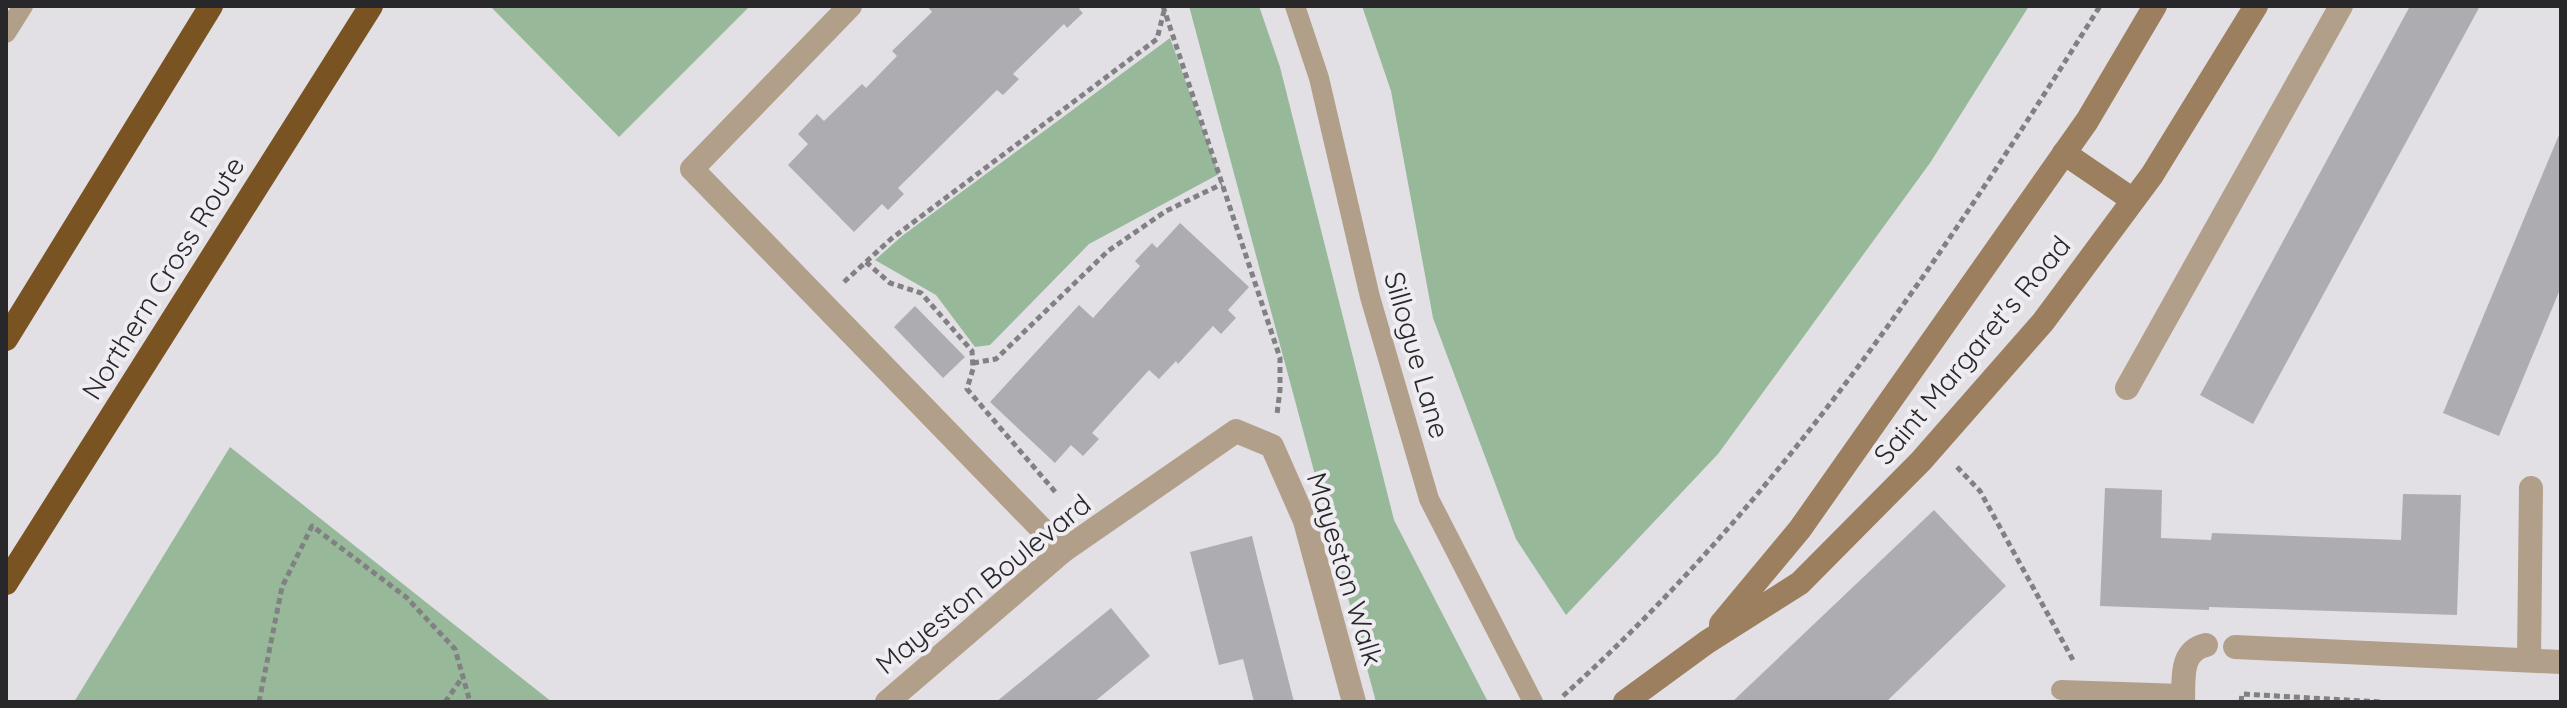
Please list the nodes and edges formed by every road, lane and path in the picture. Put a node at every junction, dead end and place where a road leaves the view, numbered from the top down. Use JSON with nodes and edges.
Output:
{"nodes":[{"id":1,"x":23,"y":6,"type":"edge"},
{"id":2,"x":211,"y":6,"type":"edge"},
{"id":3,"x":371,"y":6,"type":"edge"},
{"id":4,"x":850,"y":6,"type":"edge"},
{"id":5,"x":1295,"y":6,"type":"edge"},
{"id":6,"x":2100,"y":6,"type":"edge"},
{"id":7,"x":2155,"y":6,"type":"edge"},
{"id":8,"x":2256,"y":6,"type":"edge"},
{"id":9,"x":2341,"y":6,"type":"edge"},
{"id":10,"x":1164,"y":8,"type":"edge"},
{"id":11,"x":6,"y":33,"type":"edge"},
{"id":12,"x":2064,"y":153,"type":"junction"},
{"id":13,"x":1222,"y":184,"type":"junction"},
{"id":14,"x":2133,"y":200,"type":"junction"},
{"id":15,"x":866,"y":262,"type":"junction"},
{"id":16,"x":822,"y":302,"type":"junction"},
{"id":17,"x":6,"y":339,"type":"edge"},
{"id":18,"x":973,"y":363,"type":"junction"},
{"id":19,"x":2127,"y":388,"type":"dead end"},
{"id":20,"x":1272,"y":446,"type":"junction"},
{"id":21,"x":1955,"y":466,"type":"dead end"},
{"id":22,"x":2531,"y":488,"type":"dead end"},
{"id":23,"x":1029,"y":515,"type":"junction"},
{"id":24,"x":1063,"y":551,"type":"junction"},
{"id":25,"x":6,"y":583,"type":"edge"},
{"id":26,"x":1707,"y":642,"type":"junction"},
{"id":27,"x":2206,"y":645,"type":"dead end"},
{"id":28,"x":2235,"y":647,"type":"dead end"},
{"id":29,"x":2529,"y":660,"type":"junction"},
{"id":30,"x":2561,"y":662,"type":"edge"},
{"id":31,"x":2077,"y":668,"type":"dead end"},
{"id":32,"x":463,"y":678,"type":"junction"},
{"id":33,"x":2061,"y":690,"type":"dead end"},
{"id":34,"x":2183,"y":698,"type":"edge"},
{"id":35,"x":259,"y":702,"type":"edge"},
{"id":36,"x":445,"y":702,"type":"edge"},
{"id":37,"x":470,"y":702,"type":"edge"},
{"id":38,"x":887,"y":702,"type":"edge"},
{"id":39,"x":1354,"y":702,"type":"edge"},
{"id":40,"x":1533,"y":702,"type":"edge"},
{"id":41,"x":1556,"y":702,"type":"edge"},
{"id":42,"x":1625,"y":702,"type":"edge"},
{"id":43,"x":2241,"y":702,"type":"edge"},
{"id":44,"x":2381,"y":702,"type":"edge"}],
"edges":[{"from":1,"to":11,"type":"lane"},
{"from":2,"to":17,"type":"highway"},
{"from":3,"to":25,"type":"highway","name":"Northern Cross Route"},
{"from":4,"to":16,"type":"street"},
{"from":5,"to":40,"type":"lane","name":"Sillogue Lane"},
{"from":6,"to":41,"type":"path"},
{"from":7,"to":12,"type":"main road","name":"Saint Margaret's Road"},
{"from":8,"to":14,"type":"main road","name":"Saint Margaret's Road"},
{"from":9,"to":19,"type":"street"},
{"from":10,"to":13,"type":"path"},
{"from":10,"to":15,"type":"path"},
{"from":12,"to":14,"type":"main road"},
{"from":12,"to":26,"type":"main road","name":"Saint Margaret's Road"},
{"from":13,"to":18,"type":"path"},
{"from":13,"to":20,"type":"path"},
{"from":14,"to":26,"type":"main road","name":"Saint Margaret's Road"},
{"from":15,"to":16,"type":"path"},
{"from":15,"to":18,"type":"path"},
{"from":16,"to":23,"type":"street"},
{"from":18,"to":23,"type":"path"},
{"from":20,"to":24,"type":"street","name":"Mayeston Boulevard"},
{"from":20,"to":39,"type":"street","name":"Mayeston Walk"},
{"from":21,"to":31,"type":"path"},
{"from":22,"to":29,"type":"street"},
{"from":23,"to":24,"type":"street"},
{"from":24,"to":38,"type":"street","name":"Mayeston Boulevard"},
{"from":26,"to":42,"type":"main road","name":"Saint Margaret's Road"},
{"from":27,"to":34,"type":"street"},
{"from":28,"to":29,"type":"street"},
{"from":29,"to":30,"type":"street"},
{"from":32,"to":35,"type":"path"},
{"from":32,"to":36,"type":"path"},
{"from":32,"to":37,"type":"path"},
{"from":33,"to":34,"type":"lane"},
{"from":43,"to":44,"type":"path"}]}
